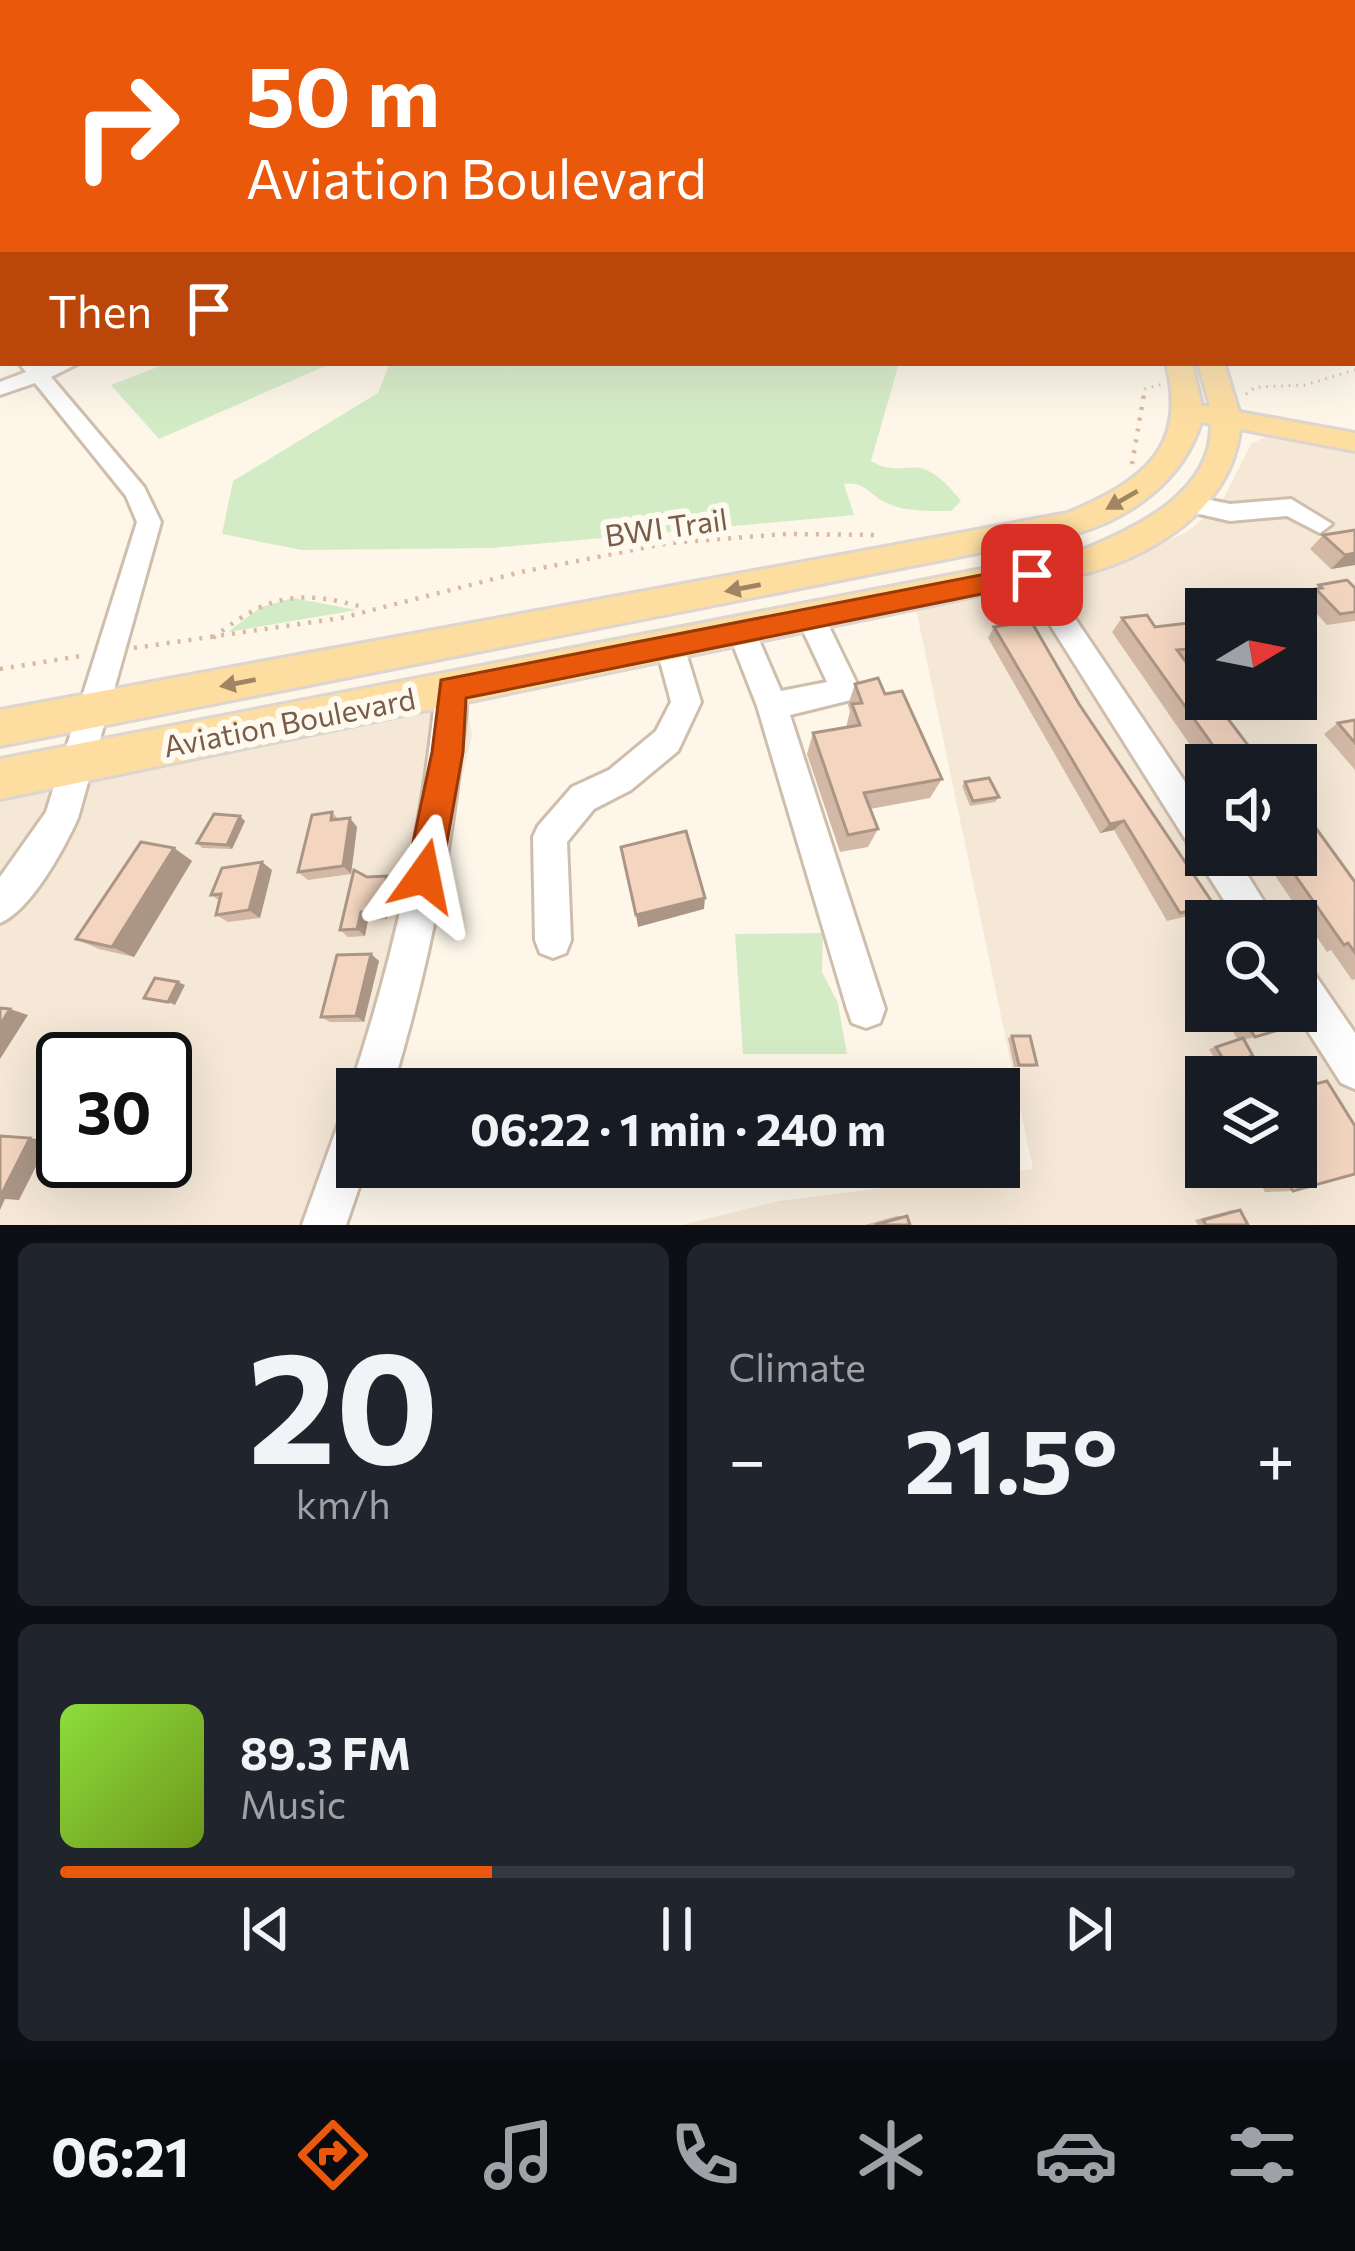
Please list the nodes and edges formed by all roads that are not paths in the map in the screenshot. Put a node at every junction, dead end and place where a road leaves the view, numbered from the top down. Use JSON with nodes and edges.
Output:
{"nodes":[{"id":1,"x":1180,"y":366,"type":"edge"},
{"id":2,"x":1212,"y":366,"type":"edge"},
{"id":3,"x":27,"y":367,"type":"edge"},
{"id":4,"x":0,"y":368,"type":"edge"},
{"id":5,"x":0,"y":389,"type":"edge"},
{"id":6,"x":1232,"y":408,"type":"junction"},
{"id":7,"x":1190,"y":411,"type":"junction"},
{"id":8,"x":1355,"y":442,"type":"edge"},
{"id":9,"x":1190,"y":504,"type":"junction"},
{"id":10,"x":1320,"y":524,"type":"dead end"},
{"id":11,"x":1032,"y":575,"type":"junction"},
{"id":12,"x":811,"y":618,"type":"junction"},
{"id":13,"x":742,"y":632,"type":"junction"},
{"id":14,"x":670,"y":646,"type":"junction"},
{"id":15,"x":451,"y":689,"type":"junction"},
{"id":16,"x":772,"y":706,"type":"junction"},
{"id":17,"x":95,"y":710,"type":"junction"},
{"id":18,"x":0,"y":728,"type":"edge"},
{"id":19,"x":78,"y":763,"type":"junction"},
{"id":20,"x":0,"y":778,"type":"edge"},
{"id":21,"x":1185,"y":810,"type":"edge"},
{"id":22,"x":0,"y":905,"type":"edge"},
{"id":23,"x":553,"y":940,"type":"dead end"},
{"id":24,"x":866,"y":1009,"type":"dead end"},
{"id":25,"x":1317,"y":1011,"type":"edge"},
{"id":26,"x":376,"y":1068,"type":"edge"},
{"id":27,"x":1355,"y":1069,"type":"edge"},
{"id":28,"x":337,"y":1188,"type":"edge"},
{"id":29,"x":324,"y":1225,"type":"edge"}],
"edges":[{"from":1,"to":7,"type":"main road"},
{"from":2,"to":6,"type":"main road"},
{"from":3,"to":4,"type":"street"},
{"from":3,"to":5,"type":"street"},
{"from":3,"to":17,"type":"street"},
{"from":6,"to":7,"type":"main road"},
{"from":6,"to":8,"type":"main road"},
{"from":6,"to":9,"type":"main road","name":"Aviation Boulevard"},
{"from":7,"to":17,"type":"main road","name":"Aviation Boulevard","one_way":true},
{"from":9,"to":10,"type":"street"},
{"from":9,"to":11,"type":"main road","name":"Aviation Boulevard"},
{"from":11,"to":12,"type":"main road","name":"Aviation Boulevard"},
{"from":11,"to":21,"type":"street"},
{"from":12,"to":13,"type":"main road","name":"Aviation Boulevard"},
{"from":12,"to":16,"type":"street"},
{"from":13,"to":14,"type":"main road","name":"Aviation Boulevard"},
{"from":13,"to":16,"type":"street"},
{"from":14,"to":15,"type":"main road","name":"Aviation Boulevard"},
{"from":14,"to":23,"type":"street"},
{"from":15,"to":19,"type":"main road","name":"Aviation Boulevard"},
{"from":15,"to":26,"type":"street"},
{"from":16,"to":24,"type":"street"},
{"from":17,"to":18,"type":"main road","name":"Aviation Boulevard"},
{"from":17,"to":19,"type":"street"},
{"from":19,"to":20,"type":"main road","name":"Aviation Boulevard"},
{"from":19,"to":22,"type":"street"},
{"from":25,"to":27,"type":"street"},
{"from":28,"to":29,"type":"street"}]}
